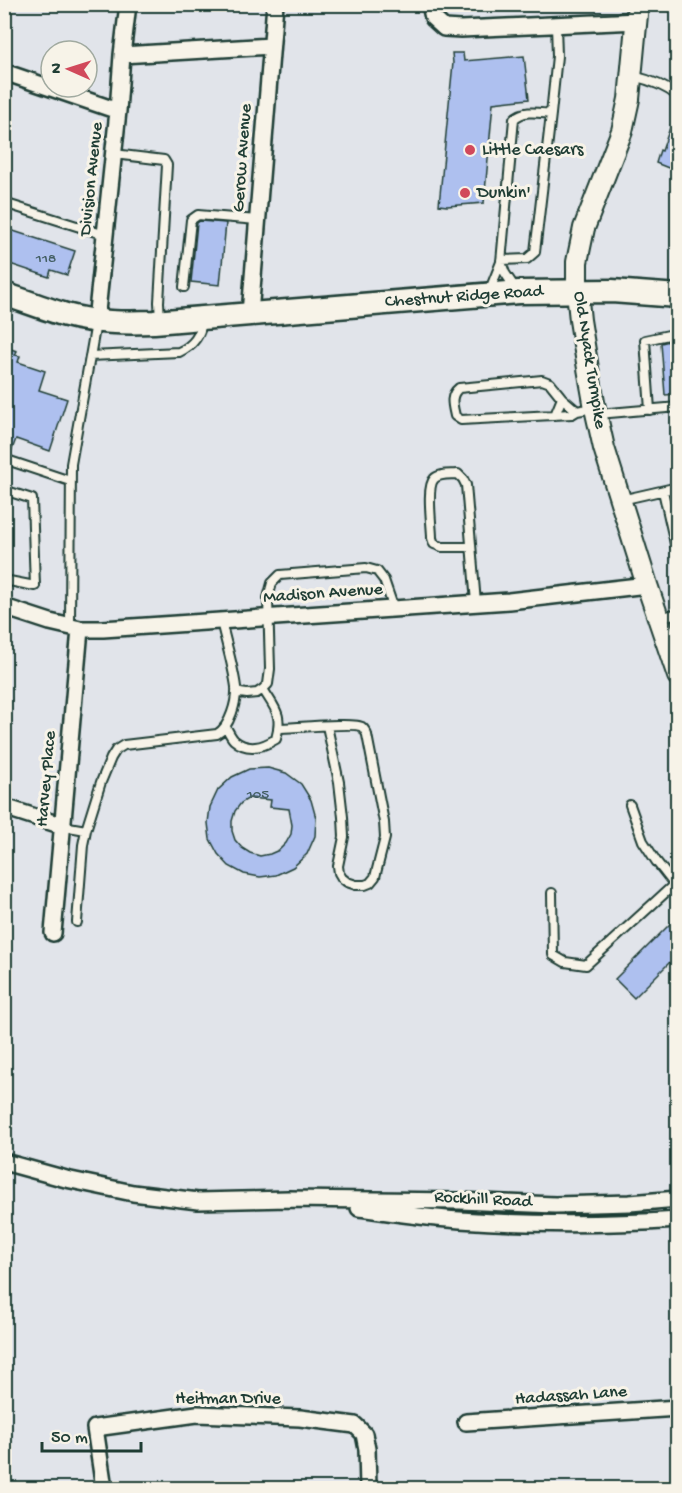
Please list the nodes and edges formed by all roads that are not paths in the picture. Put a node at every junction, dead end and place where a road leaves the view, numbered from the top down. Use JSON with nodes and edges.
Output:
{"nodes":[{"id":1,"x":128,"y":4,"type":"edge"},
{"id":2,"x":275,"y":4,"type":"edge"},
{"id":3,"x":430,"y":4,"type":"edge"},
{"id":4,"x":638,"y":13,"type":"edge"},
{"id":5,"x":556,"y":25,"type":"junction"},
{"id":6,"x":271,"y":46,"type":"junction"},
{"id":7,"x":122,"y":55,"type":"junction"},
{"id":8,"x":4,"y":72,"type":"edge"},
{"id":9,"x":632,"y":76,"type":"junction"},
{"id":10,"x":678,"y":96,"type":"edge"},
{"id":11,"x":118,"y":111,"type":"junction"},
{"id":12,"x":551,"y":114,"type":"junction"},
{"id":13,"x":114,"y":154,"type":"junction"},
{"id":14,"x":4,"y":204,"type":"edge"},
{"id":15,"x":257,"y":220,"type":"junction"},
{"id":16,"x":105,"y":235,"type":"junction"},
{"id":17,"x":501,"y":261,"type":"junction"},
{"id":18,"x":184,"y":287,"type":"dead end"},
{"id":19,"x":577,"y":291,"type":"junction"},
{"id":20,"x":518,"y":292,"type":"junction"},
{"id":21,"x":4,"y":294,"type":"edge"},
{"id":22,"x":488,"y":295,"type":"junction"},
{"id":23,"x":678,"y":296,"type":"edge"},
{"id":24,"x":250,"y":314,"type":"junction"},
{"id":25,"x":202,"y":318,"type":"junction"},
{"id":26,"x":96,"y":321,"type":"junction"},
{"id":27,"x":160,"y":322,"type":"junction"},
{"id":28,"x":678,"y":333,"type":"edge"},
{"id":29,"x":90,"y":356,"type":"junction"},
{"id":30,"x":562,"y":398,"type":"junction"},
{"id":31,"x":678,"y":407,"type":"edge"},
{"id":32,"x":650,"y":410,"type":"junction"},
{"id":33,"x":589,"y":411,"type":"junction"},
{"id":34,"x":555,"y":416,"type":"junction"},
{"id":35,"x":4,"y":459,"type":"edge"},
{"id":36,"x":70,"y":481,"type":"junction"},
{"id":37,"x":678,"y":487,"type":"edge"},
{"id":38,"x":6,"y":491,"type":"edge"},
{"id":39,"x":663,"y":491,"type":"junction"},
{"id":40,"x":620,"y":501,"type":"junction"},
{"id":41,"x":4,"y":507,"type":"edge"},
{"id":42,"x":471,"y":547,"type":"junction"},
{"id":43,"x":678,"y":557,"type":"edge"},
{"id":44,"x":4,"y":580,"type":"edge"},
{"id":45,"x":646,"y":585,"type":"junction"},
{"id":46,"x":476,"y":603,"type":"junction"},
{"id":47,"x":4,"y":607,"type":"edge"},
{"id":48,"x":394,"y":609,"type":"junction"},
{"id":49,"x":678,"y":613,"type":"edge"},
{"id":50,"x":269,"y":618,"type":"junction"},
{"id":51,"x":658,"y":618,"type":"junction"},
{"id":52,"x":221,"y":621,"type":"junction"},
{"id":53,"x":75,"y":628,"type":"junction"},
{"id":54,"x":678,"y":676,"type":"edge"},
{"id":55,"x":266,"y":687,"type":"junction"},
{"id":56,"x":236,"y":689,"type":"junction"},
{"id":57,"x":327,"y":726,"type":"junction"},
{"id":58,"x":226,"y":727,"type":"junction"},
{"id":59,"x":279,"y":728,"type":"junction"},
{"id":60,"x":630,"y":805,"type":"dead end"},
{"id":61,"x":4,"y":807,"type":"edge"},
{"id":62,"x":63,"y":826,"type":"junction"},
{"id":63,"x":86,"y":830,"type":"junction"},
{"id":64,"x":676,"y":882,"type":"edge"},
{"id":65,"x":552,"y":893,"type":"dead end"},
{"id":66,"x":77,"y":922,"type":"dead end"},
{"id":67,"x":53,"y":933,"type":"dead end"},
{"id":68,"x":4,"y":1162,"type":"edge"},
{"id":69,"x":288,"y":1199,"type":"junction"},
{"id":70,"x":678,"y":1199,"type":"edge"},
{"id":71,"x":678,"y":1220,"type":"edge"},
{"id":72,"x":678,"y":1408,"type":"edge"},
{"id":73,"x":466,"y":1422,"type":"dead end"},
{"id":74,"x":104,"y":1488,"type":"edge"},
{"id":75,"x":368,"y":1488,"type":"edge"}],
"edges":[{"from":1,"to":7,"type":"street","name":"Division Avenue"},
{"from":2,"to":6,"type":"street","name":"Gerow Avenue"},
{"from":3,"to":5,"type":"street"},
{"from":4,"to":5,"type":"street"},
{"from":4,"to":9,"type":"street","name":"Old Nyack Turnpike"},
{"from":5,"to":12,"type":"lane"},
{"from":6,"to":7,"type":"street"},
{"from":6,"to":15,"type":"street","name":"Gerow Avenue"},
{"from":7,"to":11,"type":"street","name":"Division Avenue"},
{"from":8,"to":11,"type":"street"},
{"from":9,"to":10,"type":"lane"},
{"from":9,"to":19,"type":"street","name":"Old Nyack Turnpike"},
{"from":11,"to":13,"type":"street","name":"Division Avenue"},
{"from":12,"to":17,"type":"lane"},
{"from":12,"to":17,"type":"lane"},
{"from":13,"to":16,"type":"street","name":"Division Avenue"},
{"from":13,"to":27,"type":"lane"},
{"from":14,"to":16,"type":"lane"},
{"from":15,"to":18,"type":"lane"},
{"from":15,"to":24,"type":"street","name":"Gerow Avenue"},
{"from":16,"to":26,"type":"street","name":"Division Avenue"},
{"from":17,"to":20,"type":"lane"},
{"from":17,"to":22,"type":"lane"},
{"from":19,"to":20,"type":"main road","name":"Chestnut Ridge Road"},
{"from":19,"to":23,"type":"main road","name":"Chestnut Ridge Road"},
{"from":19,"to":33,"type":"street","name":"Old Nyack Turnpike"},
{"from":20,"to":22,"type":"main road","name":"Chestnut Ridge Road"},
{"from":21,"to":26,"type":"main road","name":"Chestnut Ridge Road"},
{"from":22,"to":24,"type":"main road","name":"Chestnut Ridge Road"},
{"from":24,"to":25,"type":"main road","name":"Chestnut Ridge Road"},
{"from":25,"to":27,"type":"main road","name":"Chestnut Ridge Road"},
{"from":25,"to":29,"type":"lane"},
{"from":26,"to":27,"type":"main road","name":"Chestnut Ridge Road"},
{"from":26,"to":29,"type":"lane"},
{"from":28,"to":32,"type":"lane"},
{"from":29,"to":36,"type":"lane"},
{"from":30,"to":33,"type":"lane"},
{"from":30,"to":34,"type":"lane"},
{"from":30,"to":34,"type":"lane"},
{"from":31,"to":32,"type":"lane"},
{"from":32,"to":33,"type":"lane"},
{"from":33,"to":34,"type":"lane"},
{"from":33,"to":40,"type":"street","name":"Old Nyack Turnpike"},
{"from":35,"to":36,"type":"lane"},
{"from":36,"to":53,"type":"lane"},
{"from":37,"to":39,"type":"lane"},
{"from":38,"to":41,"type":"lane"},
{"from":38,"to":44,"type":"lane"},
{"from":39,"to":40,"type":"lane"},
{"from":39,"to":43,"type":"lane"},
{"from":40,"to":45,"type":"street","name":"Old Nyack Turnpike"},
{"from":42,"to":42,"type":"lane"},
{"from":42,"to":46,"type":"lane"},
{"from":45,"to":46,"type":"street","name":"Madison Avenue"},
{"from":45,"to":51,"type":"street","name":"Old Nyack Turnpike"},
{"from":46,"to":48,"type":"street","name":"Madison Avenue"},
{"from":47,"to":53,"type":"street","name":"Madison Avenue"},
{"from":48,"to":50,"type":"street","name":"Madison Avenue"},
{"from":48,"to":50,"type":"lane"},
{"from":49,"to":51,"type":"lane"},
{"from":50,"to":52,"type":"street","name":"Madison Avenue"},
{"from":50,"to":55,"type":"lane"},
{"from":51,"to":54,"type":"street","name":"Old Nyack Turnpike"},
{"from":52,"to":53,"type":"street","name":"Madison Avenue"},
{"from":52,"to":56,"type":"lane"},
{"from":53,"to":62,"type":"street","name":"Harvey Place"},
{"from":55,"to":56,"type":"lane"},
{"from":55,"to":59,"type":"lane"},
{"from":56,"to":58,"type":"lane"},
{"from":57,"to":57,"type":"lane"},
{"from":57,"to":59,"type":"lane"},
{"from":58,"to":59,"type":"lane"},
{"from":58,"to":63,"type":"lane"},
{"from":60,"to":64,"type":"lane"},
{"from":61,"to":62,"type":"street"},
{"from":62,"to":63,"type":"lane"},
{"from":62,"to":67,"type":"street","name":"Harvey Place"},
{"from":63,"to":66,"type":"lane"},
{"from":64,"to":65,"type":"lane"},
{"from":68,"to":69,"type":"street","name":"Rockhill Road"},
{"from":69,"to":70,"type":"street","name":"Rockhill Road"},
{"from":69,"to":71,"type":"street","name":"Rockhill Road"},
{"from":72,"to":73,"type":"street","name":"Hadassah Lane"},
{"from":74,"to":75,"type":"street","name":"Heitman Drive"}]}
